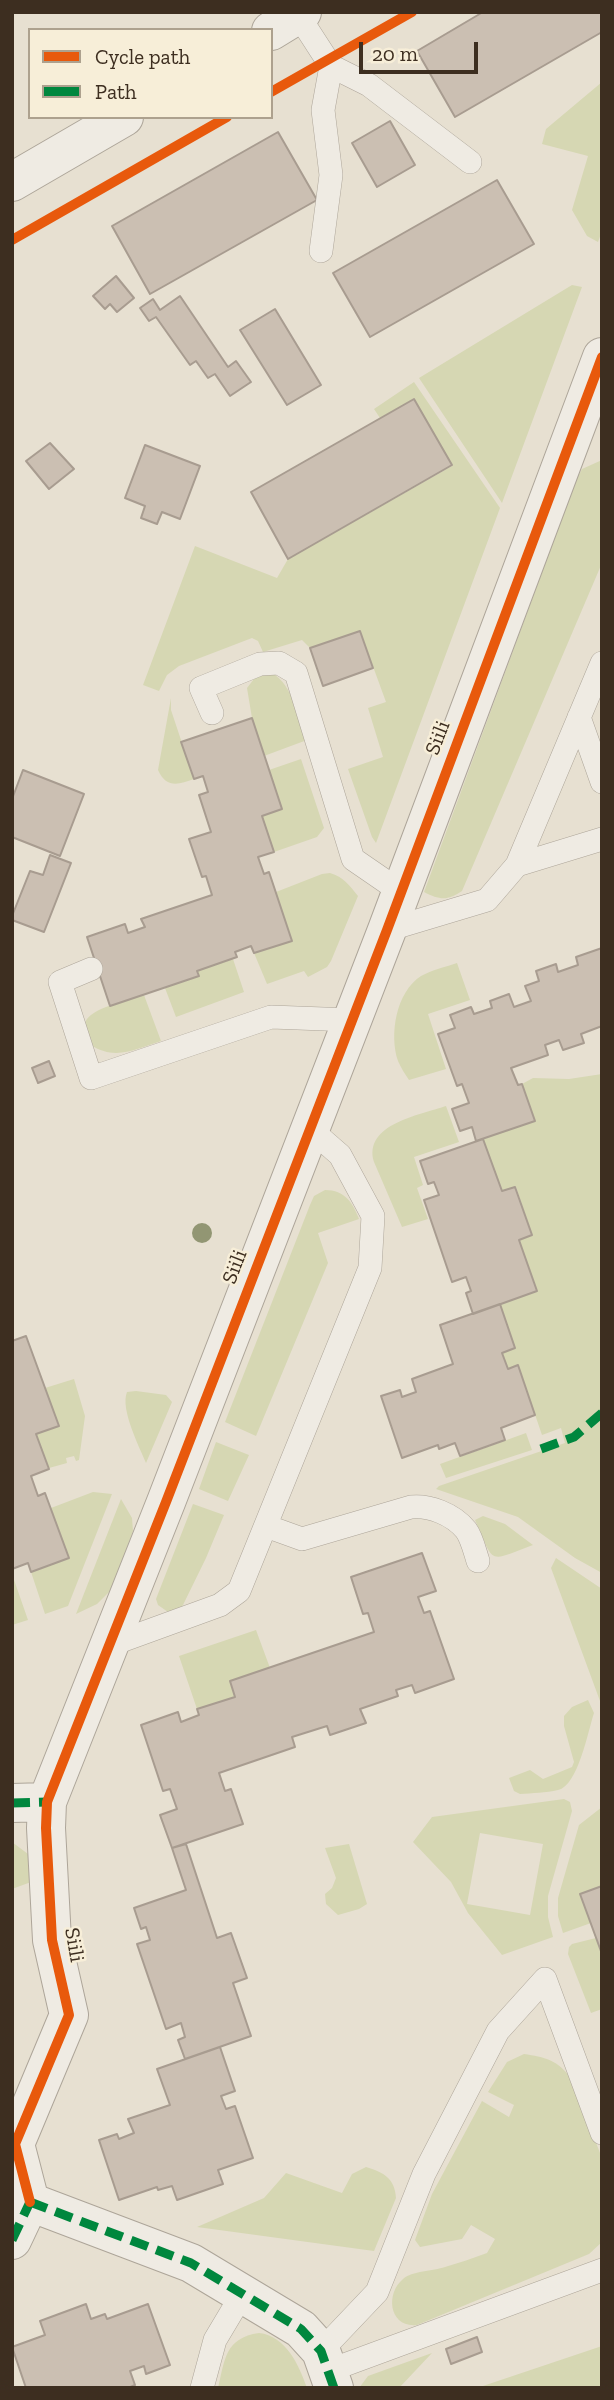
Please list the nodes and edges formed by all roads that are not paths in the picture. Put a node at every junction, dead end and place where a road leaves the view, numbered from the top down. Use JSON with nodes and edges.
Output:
{"nodes":[{"id":1,"x":290,"y":19,"type":"edge"},
{"id":2,"x":331,"y":66,"type":"junction"},
{"id":3,"x":121,"y":119,"type":"edge"},
{"id":4,"x":470,"y":162,"type":"dead end"},
{"id":5,"x":12,"y":182,"type":"edge"},
{"id":6,"x":321,"y":251,"type":"dead end"},
{"id":7,"x":602,"y":357,"type":"edge"},
{"id":8,"x":594,"y":408,"type":"edge"},
{"id":9,"x":602,"y":663,"type":"edge"},
{"id":10,"x":212,"y":713,"type":"dead end"},
{"id":11,"x":579,"y":717,"type":"junction"},
{"id":12,"x":602,"y":782,"type":"edge"},
{"id":13,"x":602,"y":839,"type":"edge"},
{"id":14,"x":517,"y":865,"type":"junction"},
{"id":15,"x":401,"y":892,"type":"junction"},
{"id":16,"x":387,"y":930,"type":"junction"},
{"id":17,"x":91,"y":969,"type":"dead end"},
{"id":18,"x":351,"y":1020,"type":"junction"},
{"id":19,"x":309,"y":1128,"type":"junction"},
{"id":20,"x":266,"y":1526,"type":"junction"},
{"id":21,"x":478,"y":1561,"type":"dead end"},
{"id":22,"x":110,"y":1645,"type":"junction"},
{"id":23,"x":30,"y":1803,"type":"edge"},
{"id":24,"x":602,"y":2133,"type":"edge"},
{"id":25,"x":30,"y":2202,"type":"junction"},
{"id":26,"x":12,"y":2240,"type":"edge"},
{"id":27,"x":602,"y":2270,"type":"edge"},
{"id":28,"x":243,"y":2293,"type":"junction"},
{"id":29,"x":328,"y":2370,"type":"edge"},
{"id":30,"x":202,"y":2388,"type":"edge"}],
"edges":[{"from":1,"to":2,"type":"lane"},
{"from":2,"to":4,"type":"lane"},
{"from":2,"to":6,"type":"lane"},
{"from":3,"to":5,"type":"street"},
{"from":7,"to":8,"type":"street","name":"Siili"},
{"from":8,"to":15,"type":"street","name":"Siili"},
{"from":9,"to":11,"type":"lane"},
{"from":10,"to":15,"type":"lane"},
{"from":11,"to":12,"type":"lane"},
{"from":11,"to":14,"type":"lane"},
{"from":13,"to":14,"type":"lane"},
{"from":14,"to":16,"type":"lane"},
{"from":15,"to":16,"type":"street","name":"Siili"},
{"from":16,"to":18,"type":"street","name":"Siili"},
{"from":17,"to":18,"type":"lane"},
{"from":18,"to":19,"type":"street","name":"Siili"},
{"from":19,"to":20,"type":"lane"},
{"from":19,"to":22,"type":"street","name":"Siili"},
{"from":20,"to":21,"type":"lane"},
{"from":20,"to":22,"type":"lane"},
{"from":22,"to":23,"type":"street","name":"Siili"},
{"from":23,"to":25,"type":"street","name":"Siili"},
{"from":24,"to":29,"type":"lane"},
{"from":25,"to":26,"type":"street"},
{"from":25,"to":28,"type":"street"},
{"from":27,"to":29,"type":"lane"},
{"from":28,"to":29,"type":"street"},
{"from":28,"to":30,"type":"lane"}]}
